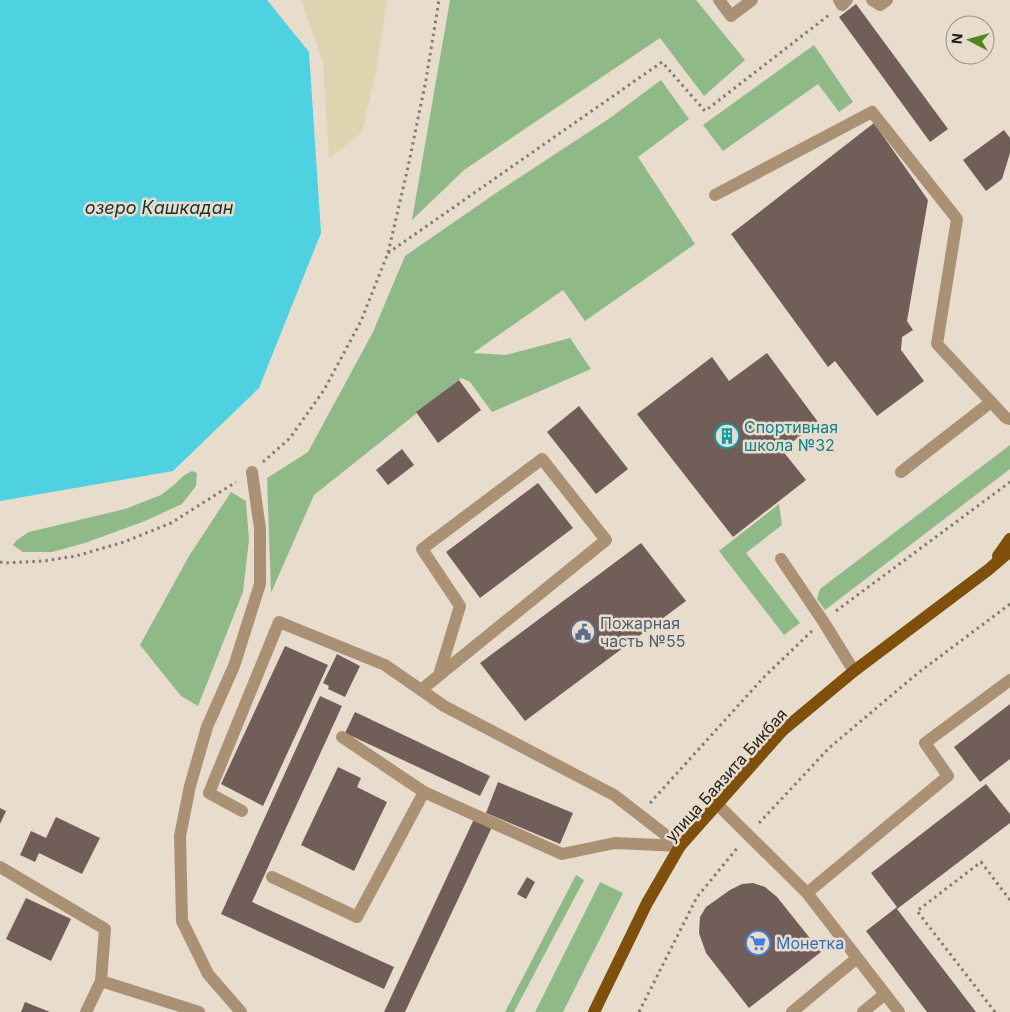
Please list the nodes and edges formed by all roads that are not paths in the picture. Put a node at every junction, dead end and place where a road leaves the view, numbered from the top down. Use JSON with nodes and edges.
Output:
{"nodes":[{"id":1,"x":719,"y":0,"type":"edge"},
{"id":2,"x":752,"y":0,"type":"edge"},
{"id":3,"x":872,"y":0,"type":"edge"},
{"id":4,"x":887,"y":0,"type":"edge"},
{"id":5,"x":715,"y":195,"type":"dead end"},
{"id":6,"x":991,"y":402,"type":"junction"},
{"id":7,"x":1010,"y":419,"type":"edge"},
{"id":8,"x":252,"y":472,"type":"road end"},
{"id":9,"x":901,"y":472,"type":"dead end"},
{"id":10,"x":1010,"y":539,"type":"edge"},
{"id":11,"x":1010,"y":551,"type":"edge"},
{"id":12,"x":781,"y":559,"type":"dead end"},
{"id":13,"x":988,"y":570,"type":"junction"},
{"id":14,"x":854,"y":671,"type":"junction"},
{"id":15,"x":439,"y":675,"type":"junction"},
{"id":16,"x":1010,"y":680,"type":"edge"},
{"id":17,"x":421,"y":690,"type":"junction"},
{"id":18,"x":342,"y":738,"type":"dead end"},
{"id":19,"x":424,"y":792,"type":"junction"},
{"id":20,"x":717,"y":804,"type":"junction"},
{"id":21,"x":242,"y":811,"type":"dead end"},
{"id":22,"x":680,"y":846,"type":"junction"},
{"id":23,"x":0,"y":867,"type":"edge"},
{"id":24,"x":272,"y":877,"type":"dead end"},
{"id":25,"x":807,"y":893,"type":"junction"},
{"id":26,"x":857,"y":958,"type":"junction"},
{"id":27,"x":101,"y":981,"type":"junction"},
{"id":28,"x":885,"y":994,"type":"junction"},
{"id":29,"x":86,"y":1012,"type":"edge"},
{"id":30,"x":199,"y":1012,"type":"edge"},
{"id":31,"x":241,"y":1012,"type":"edge"},
{"id":32,"x":594,"y":1012,"type":"edge"},
{"id":33,"x":792,"y":1012,"type":"edge"},
{"id":34,"x":863,"y":1012,"type":"edge"},
{"id":35,"x":899,"y":1012,"type":"edge"}],
"edges":[{"from":1,"to":2,"type":"street"},
{"from":3,"to":4,"type":"street"},
{"from":5,"to":6,"type":"street"},
{"from":6,"to":7,"type":"street"},
{"from":6,"to":9,"type":"street"},
{"from":8,"to":31,"type":"street"},
{"from":10,"to":13,"type":"main road"},
{"from":11,"to":13,"type":"main road","name":"улица Баязита Бикбая"},
{"from":12,"to":14,"type":"street"},
{"from":13,"to":14,"type":"main road","name":"улица Баязита Бикбая"},
{"from":14,"to":20,"type":"main road","name":"улица Баязита Бикбая"},
{"from":15,"to":15,"type":"street"},
{"from":15,"to":17,"type":"street"},
{"from":16,"to":25,"type":"street"},
{"from":17,"to":21,"type":"street"},
{"from":17,"to":22,"type":"street"},
{"from":18,"to":19,"type":"street"},
{"from":19,"to":22,"type":"street"},
{"from":19,"to":24,"type":"street"},
{"from":20,"to":22,"type":"main road","name":"улица Баязита Бикбая"},
{"from":20,"to":25,"type":"street"},
{"from":22,"to":32,"type":"main road","name":"улица Баязита Бикбая"},
{"from":23,"to":27,"type":"street"},
{"from":25,"to":26,"type":"street"},
{"from":26,"to":28,"type":"street"},
{"from":26,"to":33,"type":"street"},
{"from":27,"to":29,"type":"street"},
{"from":27,"to":30,"type":"street"},
{"from":28,"to":34,"type":"street"},
{"from":28,"to":35,"type":"street"}]}
